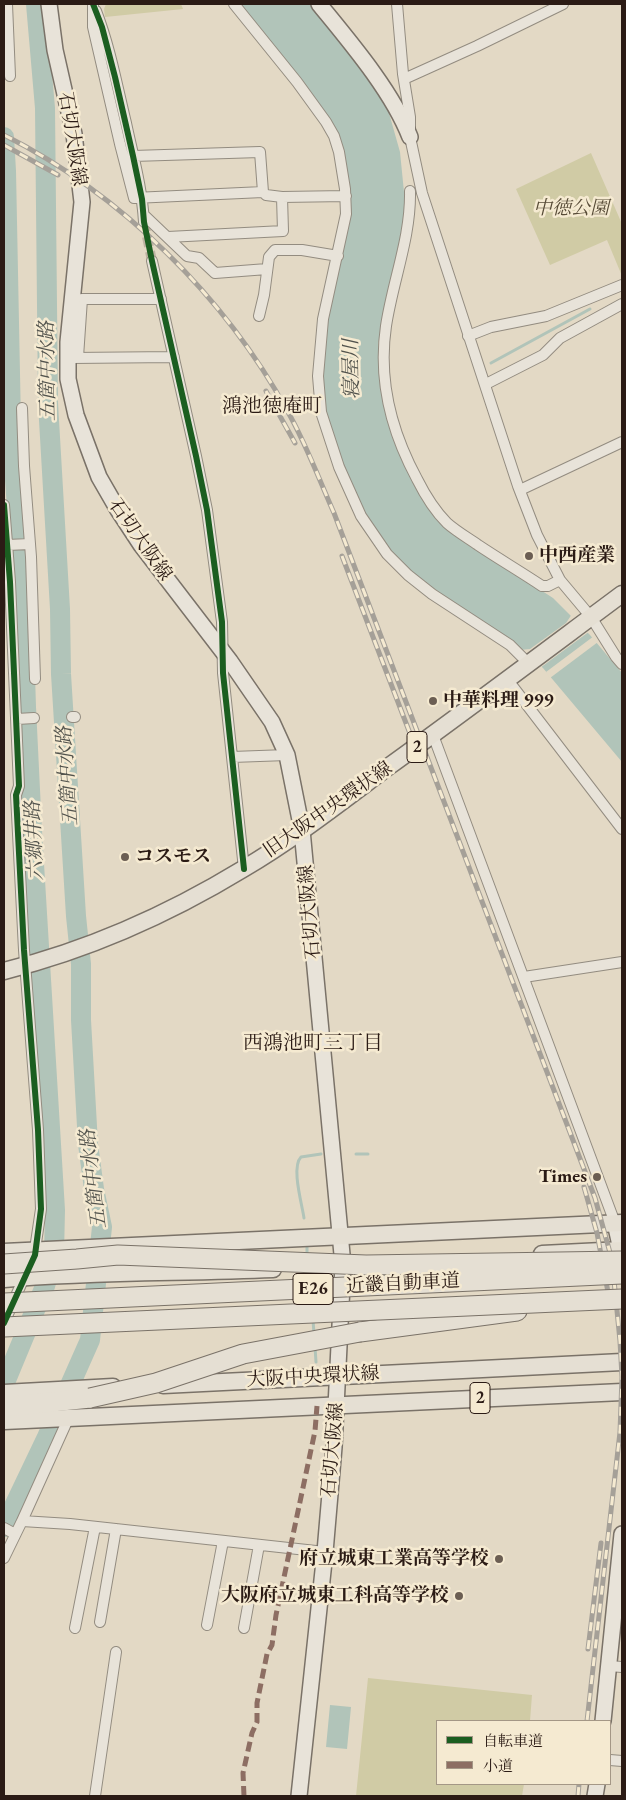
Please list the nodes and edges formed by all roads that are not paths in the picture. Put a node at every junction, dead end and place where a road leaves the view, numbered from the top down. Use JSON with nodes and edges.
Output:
{"nodes":[{"id":1,"x":7,"y":4,"type":"edge"},
{"id":2,"x":49,"y":4,"type":"edge"},
{"id":3,"x":234,"y":4,"type":"edge"},
{"id":4,"x":318,"y":4,"type":"edge"},
{"id":5,"x":397,"y":4,"type":"edge"},
{"id":6,"x":563,"y":4,"type":"edge"},
{"id":7,"x":93,"y":5,"type":"edge"},
{"id":8,"x":10,"y":76,"type":"dead end"},
{"id":9,"x":404,"y":79,"type":"junction"},
{"id":10,"x":410,"y":137,"type":"junction"},
{"id":11,"x":133,"y":156,"type":"junction"},
{"id":12,"x":410,"y":191,"type":"dead end"},
{"id":13,"x":263,"y":192,"type":"junction"},
{"id":14,"x":346,"y":196,"type":"junction"},
{"id":15,"x":282,"y":197,"type":"junction"},
{"id":16,"x":142,"y":199,"type":"junction"},
{"id":17,"x":168,"y":237,"type":"junction"},
{"id":18,"x":338,"y":256,"type":"junction"},
{"id":19,"x":152,"y":261,"type":"tunnel mouth"},
{"id":20,"x":267,"y":269,"type":"junction"},
{"id":21,"x":622,"y":285,"type":"edge"},
{"id":22,"x":599,"y":295,"type":"junction"},
{"id":23,"x":161,"y":299,"type":"junction"},
{"id":24,"x":622,"y":304,"type":"edge"},
{"id":25,"x":607,"y":312,"type":"junction"},
{"id":26,"x":259,"y":316,"type":"dead end"},
{"id":27,"x":468,"y":336,"type":"junction"},
{"id":28,"x":174,"y":357,"type":"junction"},
{"id":29,"x":73,"y":358,"type":"junction"},
{"id":30,"x":486,"y":384,"type":"junction"},
{"id":31,"x":22,"y":408,"type":"dead end"},
{"id":32,"x":622,"y":442,"type":"edge"},
{"id":33,"x":520,"y":490,"type":"junction"},
{"id":34,"x":4,"y":505,"type":"edge"},
{"id":35,"x":29,"y":544,"type":"junction"},
{"id":36,"x":10,"y":545,"type":"junction"},
{"id":37,"x":560,"y":580,"type":"junction"},
{"id":38,"x":7,"y":582,"type":"edge"},
{"id":39,"x":622,"y":594,"type":"edge"},
{"id":40,"x":587,"y":620,"type":"junction"},
{"id":41,"x":223,"y":652,"type":"junction"},
{"id":42,"x":529,"y":662,"type":"junction"},
{"id":43,"x":622,"y":664,"type":"edge"},
{"id":44,"x":35,"y":679,"type":"dead end"},
{"id":45,"x":507,"y":679,"type":"junction"},
{"id":46,"x":34,"y":718,"type":"dead end"},
{"id":47,"x":18,"y":719,"type":"junction"},
{"id":48,"x":433,"y":735,"type":"junction"},
{"id":49,"x":287,"y":755,"type":"junction"},
{"id":50,"x":232,"y":757,"type":"junction"},
{"id":51,"x":622,"y":829,"type":"edge"},
{"id":52,"x":302,"y":830,"type":"junction"},
{"id":53,"x":244,"y":869,"type":"junction"},
{"id":54,"x":35,"y":962,"type":"junction"},
{"id":55,"x":622,"y":962,"type":"edge"},
{"id":56,"x":4,"y":971,"type":"edge"},
{"id":57,"x":524,"y":977,"type":"junction"},
{"id":58,"x":618,"y":1223,"type":"edge"},
{"id":59,"x":342,"y":1235,"type":"junction"},
{"id":60,"x":40,"y":1249,"type":"junction"},
{"id":61,"x":622,"y":1250,"type":"edge"},
{"id":62,"x":4,"y":1252,"type":"edge"},
{"id":63,"x":622,"y":1254,"type":"edge"},
{"id":64,"x":622,"y":1261,"type":"edge"},
{"id":65,"x":4,"y":1264,"type":"edge"},
{"id":66,"x":344,"y":1265,"type":"junction"},
{"id":67,"x":622,"y":1274,"type":"edge"},
{"id":68,"x":31,"y":1277,"type":"junction"},
{"id":69,"x":4,"y":1279,"type":"edge"},
{"id":70,"x":622,"y":1299,"type":"edge"},
{"id":71,"x":593,"y":1300,"type":"junction"},
{"id":72,"x":4,"y":1304,"type":"edge"},
{"id":73,"x":4,"y":1323,"type":"edge"},
{"id":74,"x":4,"y":1327,"type":"edge"},
{"id":75,"x":622,"y":1362,"type":"edge"},
{"id":76,"x":338,"y":1376,"type":"junction"},
{"id":77,"x":622,"y":1392,"type":"edge"},
{"id":78,"x":6,"y":1398,"type":"edge"},
{"id":79,"x":337,"y":1405,"type":"junction"},
{"id":80,"x":68,"y":1417,"type":"junction"},
{"id":81,"x":4,"y":1421,"type":"edge"},
{"id":82,"x":22,"y":1521,"type":"junction"},
{"id":83,"x":95,"y":1527,"type":"junction"},
{"id":84,"x":116,"y":1529,"type":"junction"},
{"id":85,"x":9,"y":1531,"type":"edge"},
{"id":86,"x":622,"y":1534,"type":"edge"},
{"id":87,"x":223,"y":1541,"type":"junction"},
{"id":88,"x":259,"y":1545,"type":"junction"},
{"id":89,"x":325,"y":1552,"type":"junction"},
{"id":90,"x":4,"y":1558,"type":"edge"},
{"id":91,"x":621,"y":1566,"type":"edge"},
{"id":92,"x":100,"y":1622,"type":"dead end"},
{"id":93,"x":207,"y":1625,"type":"dead end"},
{"id":94,"x":75,"y":1628,"type":"dead end"},
{"id":95,"x":244,"y":1628,"type":"dead end"},
{"id":96,"x":116,"y":1652,"type":"dead end"},
{"id":97,"x":615,"y":1666,"type":"edge"},
{"id":98,"x":603,"y":1720,"type":"edge"},
{"id":99,"x":95,"y":1796,"type":"edge"},
{"id":100,"x":299,"y":1796,"type":"edge"}],
"edges":[{"from":1,"to":8,"type":"street"},
{"from":2,"to":29,"type":"main road","name":"石切大阪線"},
{"from":3,"to":14,"type":"street"},
{"from":4,"to":10,"type":"main road"},
{"from":5,"to":9,"type":"street"},
{"from":6,"to":9,"type":"street"},
{"from":7,"to":11,"type":"street"},
{"from":7,"to":16,"type":"street"},
{"from":9,"to":10,"type":"street"},
{"from":10,"to":27,"type":"street"},
{"from":11,"to":13,"type":"street"},
{"from":11,"to":16,"type":"street"},
{"from":12,"to":37,"type":"street"},
{"from":13,"to":15,"type":"street"},
{"from":13,"to":16,"type":"street"},
{"from":14,"to":15,"type":"street"},
{"from":14,"to":18,"type":"street"},
{"from":15,"to":17,"type":"street"},
{"from":16,"to":17,"type":"street"},
{"from":17,"to":20,"type":"street"},
{"from":18,"to":20,"type":"street"},
{"from":18,"to":42,"type":"street"},
{"from":19,"to":23,"type":"street"},
{"from":20,"to":26,"type":"street"},
{"from":21,"to":22,"type":"street"},
{"from":22,"to":25,"type":"street"},
{"from":22,"to":27,"type":"street"},
{"from":23,"to":28,"type":"street"},
{"from":23,"to":29,"type":"street"},
{"from":24,"to":25,"type":"street"},
{"from":25,"to":30,"type":"street"},
{"from":27,"to":30,"type":"street"},
{"from":28,"to":29,"type":"street"},
{"from":28,"to":41,"type":"street"},
{"from":29,"to":41,"type":"main road","name":"石切大阪線"},
{"from":30,"to":33,"type":"street"},
{"from":31,"to":35,"type":"street"},
{"from":32,"to":33,"type":"street"},
{"from":33,"to":37,"type":"street"},
{"from":34,"to":36,"type":"street"},
{"from":35,"to":36,"type":"street"},
{"from":35,"to":44,"type":"street"},
{"from":36,"to":38,"type":"street"},
{"from":37,"to":40,"type":"street"},
{"from":38,"to":47,"type":"street"},
{"from":39,"to":40,"type":"main road","name":"旧大阪中央環状線","number":"2"},
{"from":40,"to":42,"type":"main road","name":"旧大阪中央環状線","number":"2"},
{"from":40,"to":43,"type":"street"},
{"from":41,"to":49,"type":"main road","name":"石切大阪線"},
{"from":41,"to":50,"type":"street"},
{"from":42,"to":45,"type":"main road","name":"旧大阪中央環状線","number":"2"},
{"from":45,"to":48,"type":"main road","name":"旧大阪中央環状線","number":"2"},
{"from":45,"to":51,"type":"street"},
{"from":46,"to":47,"type":"street"},
{"from":47,"to":54,"type":"street"},
{"from":48,"to":52,"type":"main road","name":"旧大阪中央環状線","number":"2"},
{"from":48,"to":57,"type":"street"},
{"from":49,"to":50,"type":"street"},
{"from":49,"to":52,"type":"main road","name":"石切大阪線"},
{"from":50,"to":53,"type":"street"},
{"from":52,"to":53,"type":"main road","name":"旧大阪中央環状線","number":"2"},
{"from":52,"to":59,"type":"main road","name":"石切大阪線"},
{"from":53,"to":54,"type":"main road","name":"旧大阪中央環状線","number":"2"},
{"from":54,"to":56,"type":"main road","name":"旧大阪中央環状線","number":"2"},
{"from":54,"to":60,"type":"street"},
{"from":55,"to":57,"type":"street"},
{"from":57,"to":58,"type":"street"},
{"from":58,"to":59,"type":"main road"},
{"from":58,"to":61,"type":"main road"},
{"from":59,"to":60,"type":"main road"},
{"from":59,"to":66,"type":"main road","name":"石切大阪線"},
{"from":60,"to":62,"type":"main road"},
{"from":60,"to":68,"type":"street"},
{"from":61,"to":63,"type":"main road"},
{"from":61,"to":66,"type":"main road"},
{"from":64,"to":65,"type":"highway","bridge":true},
{"from":66,"to":68,"type":"main road"},
{"from":66,"to":76,"type":"main road","name":"石切大阪線"},
{"from":67,"to":72,"type":"highway","name":"近畿自動車道","number":"E26","bridge":true},
{"from":68,"to":69,"type":"main road"},
{"from":68,"to":73,"type":"street"},
{"from":70,"to":71,"type":"highway","name":"近畿自動車道","number":"E26","bridge":true},
{"from":71,"to":74,"type":"highway","name":"近畿自動車道","number":"E26","bridge":true},
{"from":71,"to":78,"type":"highway","bridge":true},
{"from":75,"to":76,"type":"main road","name":"大阪中央環状線","number":"2"},
{"from":76,"to":78,"type":"main road","name":"大阪中央環状線","number":"2"},
{"from":76,"to":79,"type":"main road","name":"石切大阪線"},
{"from":77,"to":79,"type":"main road","number":"2"},
{"from":79,"to":80,"type":"main road","number":"2"},
{"from":79,"to":89,"type":"main road","name":"石切大阪線"},
{"from":80,"to":81,"type":"main road","number":"2"},
{"from":80,"to":82,"type":"street"},
{"from":82,"to":83,"type":"street"},
{"from":82,"to":85,"type":"street"},
{"from":83,"to":84,"type":"street"},
{"from":83,"to":94,"type":"street"},
{"from":84,"to":87,"type":"street"},
{"from":84,"to":92,"type":"street"},
{"from":85,"to":90,"type":"street"},
{"from":86,"to":91,"type":"main road"},
{"from":87,"to":88,"type":"street"},
{"from":87,"to":93,"type":"street"},
{"from":88,"to":89,"type":"street"},
{"from":88,"to":95,"type":"street"},
{"from":89,"to":100,"type":"main road","name":"石切大阪線"},
{"from":91,"to":97,"type":"main road"},
{"from":96,"to":99,"type":"street"},
{"from":97,"to":98,"type":"main road"}]}
